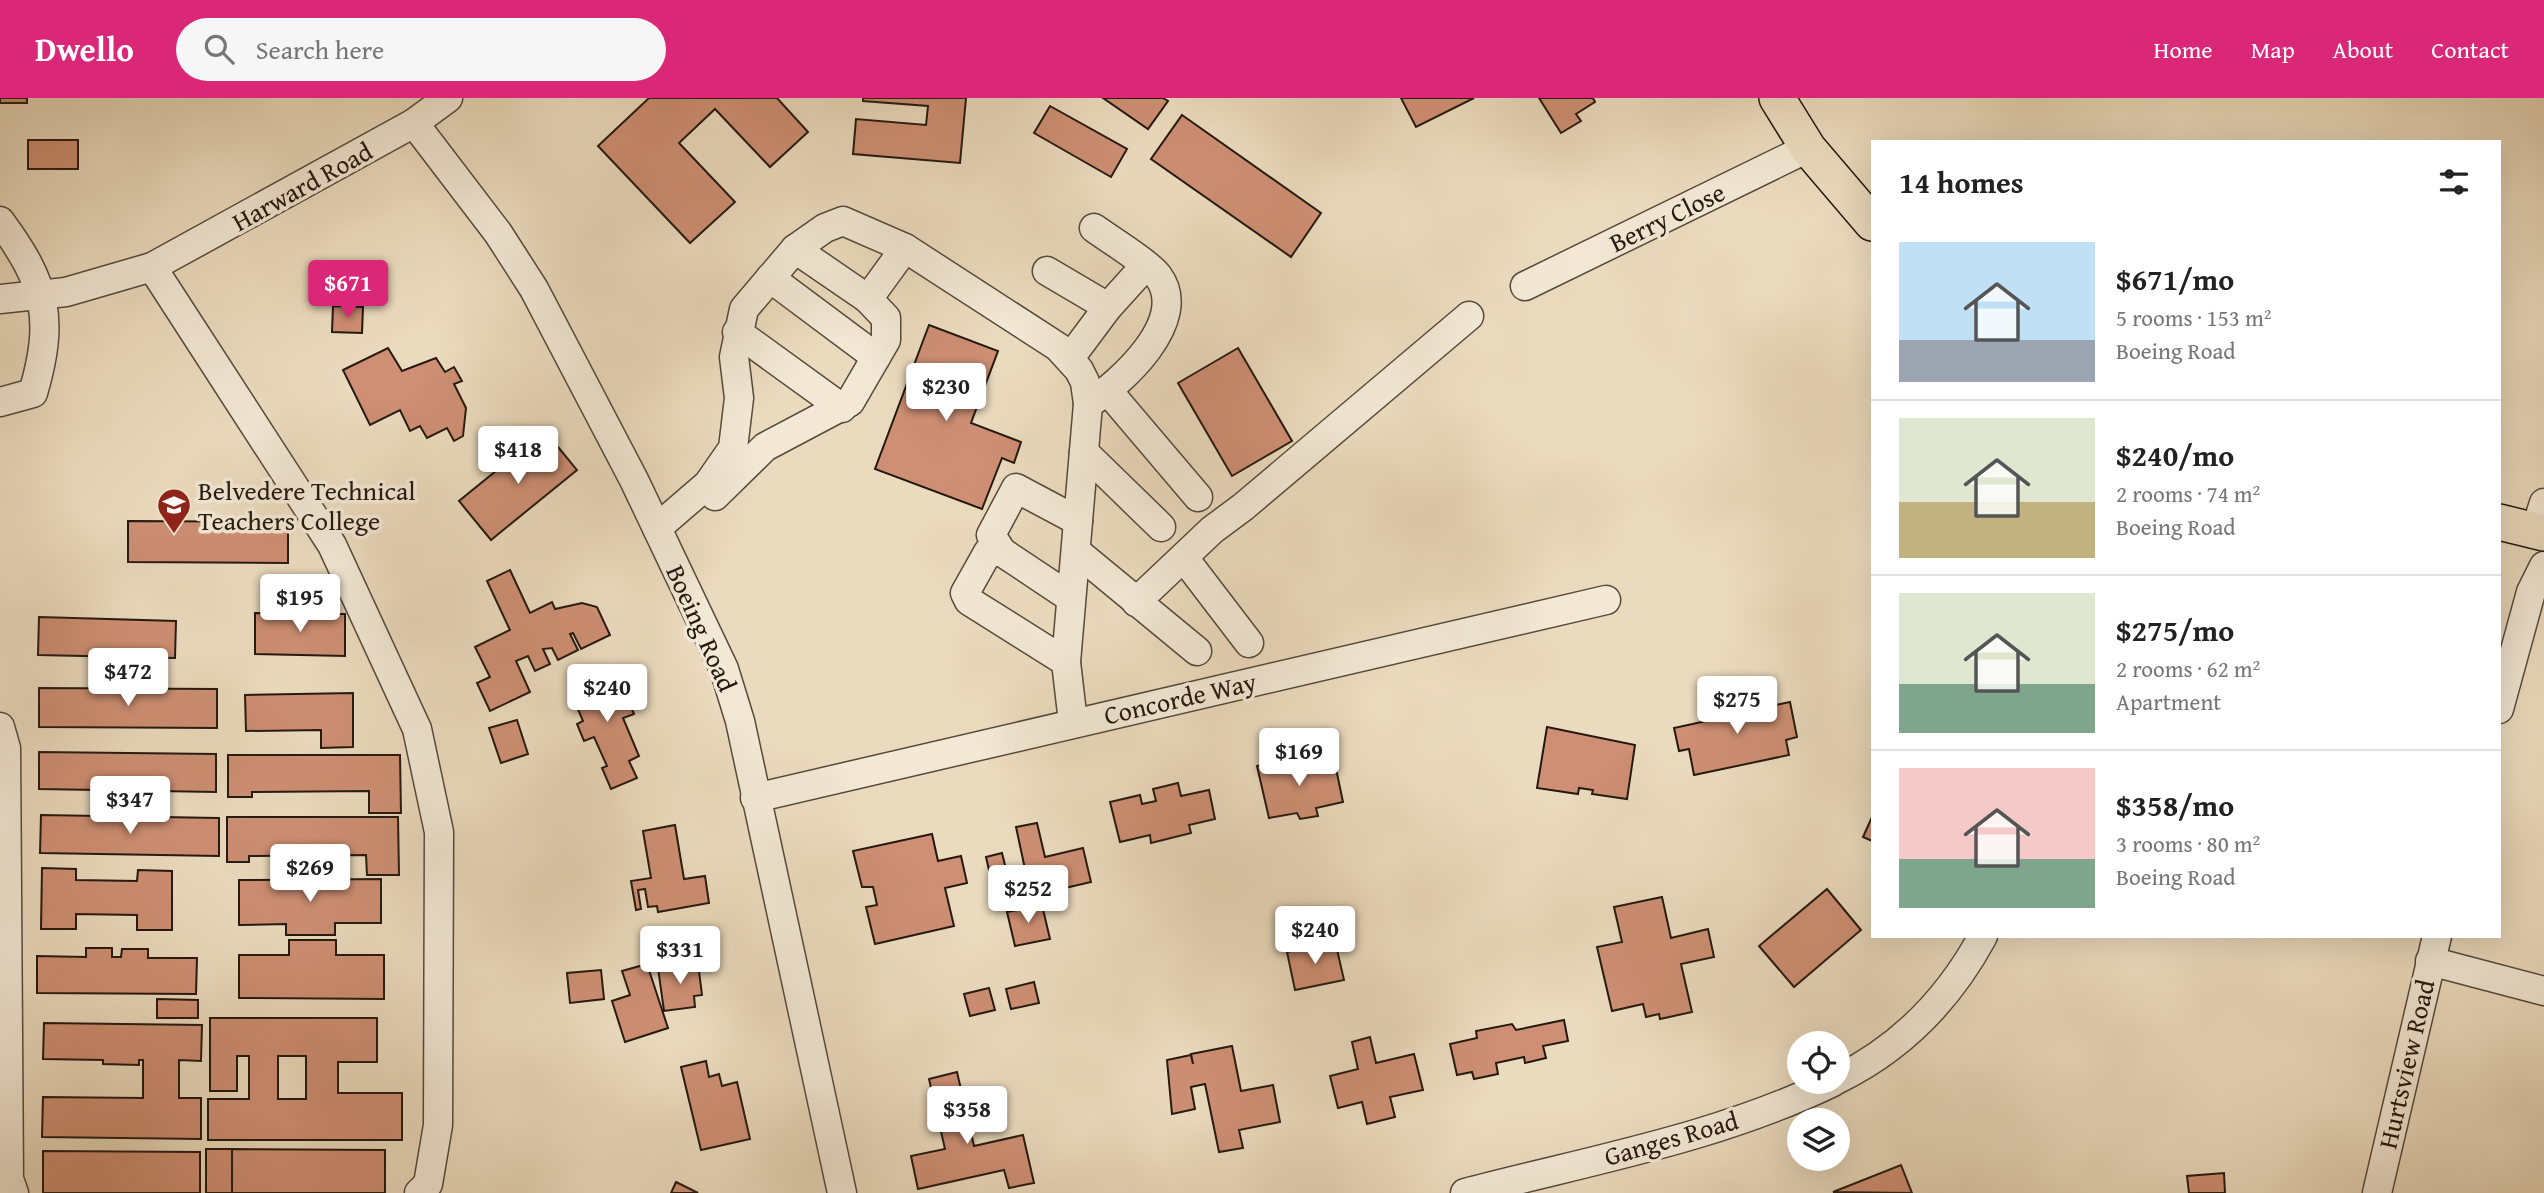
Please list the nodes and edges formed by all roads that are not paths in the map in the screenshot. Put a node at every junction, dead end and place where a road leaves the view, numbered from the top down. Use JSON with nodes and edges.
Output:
{"nodes":[{"id":1,"x":448,"y":98,"type":"edge"},
{"id":2,"x":1777,"y":98,"type":"edge"},
{"id":3,"x":414,"y":123,"type":"junction"},
{"id":4,"x":1808,"y":148,"type":"junction"},
{"id":5,"x":0,"y":221,"type":"edge"},
{"id":6,"x":1871,"y":222,"type":"edge"},
{"id":7,"x":1094,"y":228,"type":"dead end"},
{"id":8,"x":905,"y":248,"type":"junction"},
{"id":9,"x":795,"y":249,"type":"junction"},
{"id":10,"x":1144,"y":266,"type":"junction"},
{"id":11,"x":152,"y":267,"type":"junction"},
{"id":12,"x":1047,"y":271,"type":"dead end"},
{"id":13,"x":770,"y":278,"type":"junction"},
{"id":14,"x":1525,"y":286,"type":"dead end"},
{"id":15,"x":43,"y":295,"type":"junction"},
{"id":16,"x":0,"y":299,"type":"edge"},
{"id":17,"x":867,"y":299,"type":"junction"},
{"id":18,"x":1108,"y":307,"type":"junction"},
{"id":19,"x":1469,"y":316,"type":"dead end"},
{"id":20,"x":737,"y":332,"type":"junction"},
{"id":21,"x":876,"y":357,"type":"junction"},
{"id":22,"x":1070,"y":358,"type":"junction"},
{"id":23,"x":1098,"y":398,"type":"junction"},
{"id":24,"x":0,"y":402,"type":"edge"},
{"id":25,"x":842,"y":408,"type":"junction"},
{"id":26,"x":738,"y":430,"type":"junction"},
{"id":27,"x":765,"y":447,"type":"junction"},
{"id":28,"x":1084,"y":452,"type":"junction"},
{"id":29,"x":1198,"y":497,"type":"dead end"},
{"id":30,"x":1078,"y":521,"type":"junction"},
{"id":31,"x":2501,"y":522,"type":"edge"},
{"id":32,"x":2541,"y":522,"type":"edge"},
{"id":33,"x":1161,"y":527,"type":"dead end"},
{"id":34,"x":661,"y":537,"type":"junction"},
{"id":35,"x":1002,"y":552,"type":"junction"},
{"id":36,"x":1077,"y":552,"type":"junction"},
{"id":37,"x":1184,"y":558,"type":"junction"},
{"id":38,"x":2544,"y":566,"type":"edge"},
{"id":39,"x":2538,"y":593,"type":"edge"},
{"id":40,"x":1071,"y":598,"type":"junction"},
{"id":41,"x":1606,"y":600,"type":"dead end"},
{"id":42,"x":1136,"y":602,"type":"junction"},
{"id":43,"x":1249,"y":643,"type":"dead end"},
{"id":44,"x":1196,"y":652,"type":"dead end"},
{"id":45,"x":1066,"y":662,"type":"junction"},
{"id":46,"x":2501,"y":703,"type":"edge"},
{"id":47,"x":1073,"y":722,"type":"junction"},
{"id":48,"x":0,"y":727,"type":"edge"},
{"id":49,"x":755,"y":798,"type":"junction"},
{"id":50,"x":1982,"y":938,"type":"edge"},
{"id":51,"x":2433,"y":949,"type":"edge"},
{"id":52,"x":2544,"y":991,"type":"edge"},
{"id":53,"x":1850,"y":1073,"type":"edge"},
{"id":54,"x":1802,"y":1094,"type":"edge"},
{"id":55,"x":14,"y":1193,"type":"edge"},
{"id":56,"x":419,"y":1193,"type":"edge"},
{"id":57,"x":842,"y":1193,"type":"edge"},
{"id":58,"x":1465,"y":1193,"type":"edge"},
{"id":59,"x":2377,"y":1193,"type":"edge"}],
"edges":[{"from":1,"to":3,"type":"street","name":"Harward Road"},
{"from":2,"to":4,"type":"main road"},
{"from":3,"to":11,"type":"street","name":"Harward Road"},
{"from":3,"to":34,"type":"street","name":"Boeing Road"},
{"from":4,"to":6,"type":"main road"},
{"from":4,"to":14,"type":"street","name":"Berry Close"},
{"from":5,"to":15,"type":"street"},
{"from":7,"to":10,"type":"street"},
{"from":8,"to":9,"type":"street"},
{"from":8,"to":17,"type":"street"},
{"from":8,"to":22,"type":"street"},
{"from":9,"to":13,"type":"street"},
{"from":9,"to":17,"type":"street"},
{"from":10,"to":18,"type":"street"},
{"from":10,"to":23,"type":"street"},
{"from":11,"to":15,"type":"street","name":"Harward Road"},
{"from":11,"to":56,"type":"street"},
{"from":12,"to":18,"type":"street"},
{"from":13,"to":20,"type":"street"},
{"from":13,"to":21,"type":"street"},
{"from":15,"to":16,"type":"street","name":"Harward Road"},
{"from":15,"to":24,"type":"street"},
{"from":17,"to":21,"type":"street"},
{"from":18,"to":22,"type":"street"},
{"from":19,"to":37,"type":"street"},
{"from":20,"to":25,"type":"street"},
{"from":20,"to":26,"type":"street"},
{"from":21,"to":25,"type":"street"},
{"from":22,"to":23,"type":"street"},
{"from":23,"to":28,"type":"street"},
{"from":23,"to":29,"type":"street"},
{"from":25,"to":27,"type":"street"},
{"from":26,"to":27,"type":"street"},
{"from":26,"to":34,"type":"street"},
{"from":27,"to":34,"type":"street"},
{"from":28,"to":30,"type":"street"},
{"from":28,"to":33,"type":"street"},
{"from":30,"to":35,"type":"street"},
{"from":30,"to":36,"type":"street"},
{"from":31,"to":32,"type":"main road"},
{"from":34,"to":49,"type":"street","name":"Boeing Road"},
{"from":35,"to":40,"type":"street"},
{"from":35,"to":45,"type":"street"},
{"from":36,"to":40,"type":"street"},
{"from":36,"to":42,"type":"street"},
{"from":37,"to":42,"type":"street"},
{"from":37,"to":43,"type":"street"},
{"from":38,"to":39,"type":"street"},
{"from":39,"to":46,"type":"street"},
{"from":40,"to":45,"type":"street"},
{"from":41,"to":47,"type":"street","name":"Concorde Way"},
{"from":42,"to":44,"type":"street"},
{"from":45,"to":47,"type":"street"},
{"from":47,"to":49,"type":"street","name":"Concorde Way"},
{"from":48,"to":55,"type":"street"},
{"from":49,"to":57,"type":"street","name":"Boeing Road"},
{"from":50,"to":53,"type":"street","name":"Ganges Road"},
{"from":51,"to":52,"type":"street"},
{"from":51,"to":59,"type":"street","name":"Hurtsview Road"},
{"from":54,"to":58,"type":"street","name":"Ganges Road"}]}
